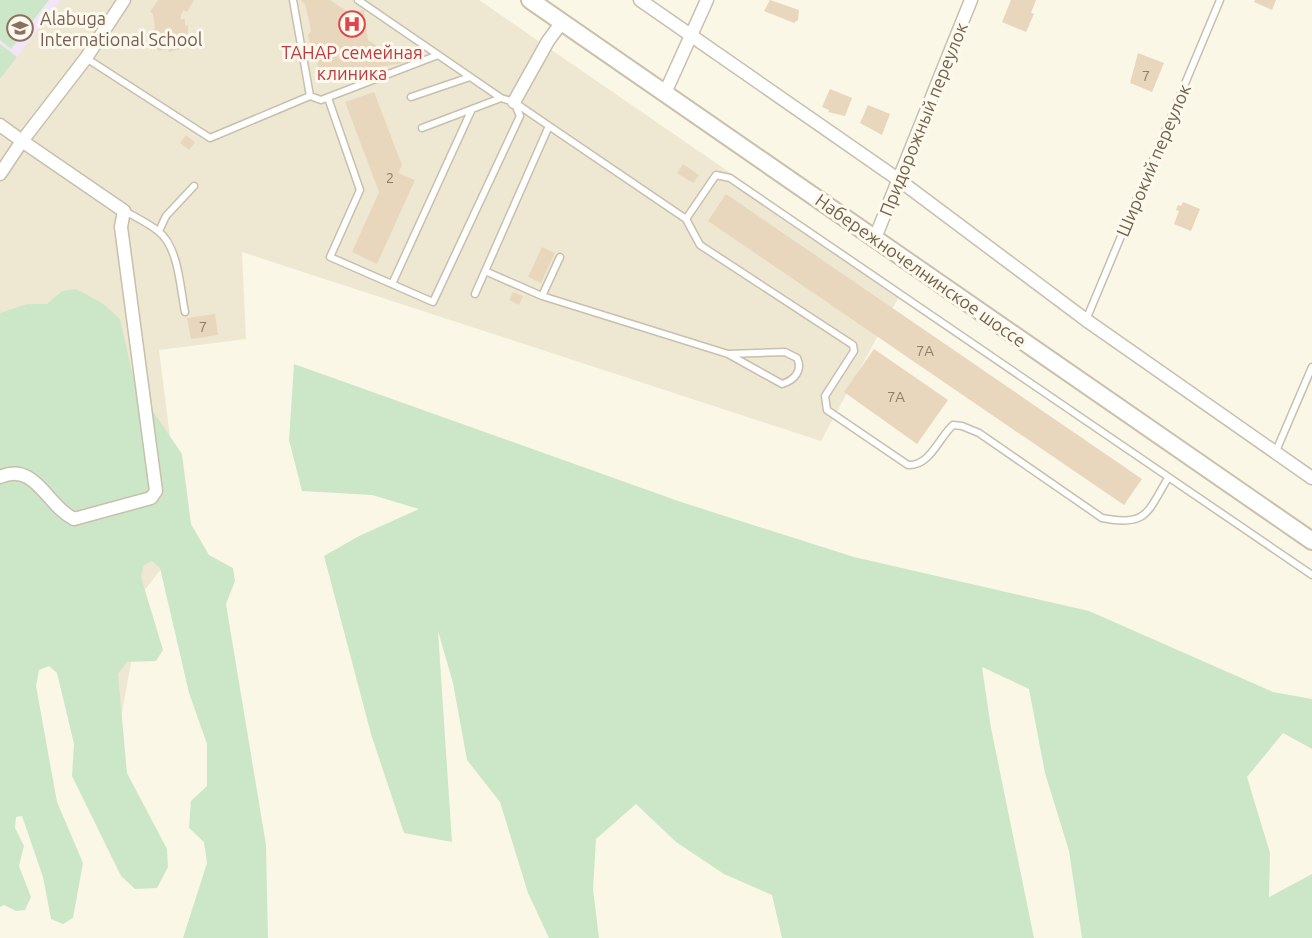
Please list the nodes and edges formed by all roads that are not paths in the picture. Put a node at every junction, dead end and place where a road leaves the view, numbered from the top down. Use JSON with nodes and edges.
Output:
{"nodes":[{"id":1,"x":124,"y":0,"type":"edge"},
{"id":2,"x":293,"y":0,"type":"edge"},
{"id":3,"x":358,"y":0,"type":"edge"},
{"id":4,"x":530,"y":0,"type":"edge"},
{"id":5,"x":640,"y":0,"type":"edge"},
{"id":6,"x":707,"y":0,"type":"edge"},
{"id":7,"x":971,"y":0,"type":"edge"},
{"id":8,"x":1220,"y":0,"type":"edge"},
{"id":9,"x":562,"y":22,"type":"junction"},
{"id":10,"x":691,"y":34,"type":"junction"},
{"id":11,"x":438,"y":55,"type":"junction"},
{"id":12,"x":86,"y":58,"type":"junction"},
{"id":13,"x":470,"y":76,"type":"junction"},
{"id":14,"x":665,"y":93,"type":"junction"},
{"id":15,"x":310,"y":96,"type":"junction"},
{"id":16,"x":411,"y":97,"type":"dead end"},
{"id":17,"x":328,"y":98,"type":"junction"},
{"id":18,"x":501,"y":98,"type":"junction"},
{"id":19,"x":514,"y":102,"type":"junction"},
{"id":20,"x":472,"y":109,"type":"junction"},
{"id":21,"x":0,"y":125,"type":"edge"},
{"id":22,"x":549,"y":126,"type":"junction"},
{"id":23,"x":422,"y":128,"type":"dead end"},
{"id":24,"x":22,"y":141,"type":"junction"},
{"id":25,"x":0,"y":174,"type":"edge"},
{"id":26,"x":899,"y":180,"type":"junction"},
{"id":27,"x":195,"y":186,"type":"dead end"},
{"id":28,"x":124,"y":211,"type":"junction"},
{"id":29,"x":686,"y":219,"type":"junction"},
{"id":30,"x":159,"y":231,"type":"junction"},
{"id":31,"x":874,"y":238,"type":"junction"},
{"id":32,"x":560,"y":257,"type":"dead end"},
{"id":33,"x":485,"y":271,"type":"junction"},
{"id":34,"x":392,"y":284,"type":"junction"},
{"id":35,"x":475,"y":294,"type":"dead end"},
{"id":36,"x":542,"y":296,"type":"junction"},
{"id":37,"x":185,"y":312,"type":"dead end"},
{"id":38,"x":1086,"y":320,"type":"junction"},
{"id":39,"x":728,"y":354,"type":"junction"},
{"id":40,"x":1312,"y":367,"type":"edge"},
{"id":41,"x":1276,"y":451,"type":"junction"},
{"id":42,"x":0,"y":477,"type":"edge"},
{"id":43,"x":1168,"y":477,"type":"junction"},
{"id":44,"x":1312,"y":478,"type":"edge"},
{"id":45,"x":1312,"y":541,"type":"edge"},
{"id":46,"x":1312,"y":575,"type":"edge"}],
"edges":[{"from":1,"to":12,"type":"street"},
{"from":2,"to":15,"type":"lane"},
{"from":3,"to":11,"type":"lane"},
{"from":4,"to":9,"type":"main road","name":"Набережночелнинское шоссе"},
{"from":5,"to":10,"type":"street"},
{"from":6,"to":10,"type":"street"},
{"from":7,"to":26,"type":"street","name":"Придорожный переулок"},
{"from":8,"to":38,"type":"lane","name":"Широкий переулок"},
{"from":9,"to":14,"type":"main road","name":"Набережночелнинское шоссе"},
{"from":9,"to":19,"type":"street"},
{"from":10,"to":14,"type":"street"},
{"from":10,"to":26,"type":"street"},
{"from":11,"to":13,"type":"lane"},
{"from":11,"to":17,"type":"lane"},
{"from":12,"to":15,"type":"lane"},
{"from":12,"to":24,"type":"street"},
{"from":13,"to":16,"type":"lane"},
{"from":13,"to":18,"type":"lane"},
{"from":14,"to":31,"type":"main road","name":"Набережночелнинское шоссе"},
{"from":15,"to":17,"type":"lane"},
{"from":17,"to":34,"type":"lane"},
{"from":18,"to":19,"type":"lane"},
{"from":18,"to":20,"type":"lane"},
{"from":19,"to":22,"type":"lane"},
{"from":19,"to":34,"type":"lane"},
{"from":20,"to":23,"type":"lane"},
{"from":20,"to":34,"type":"lane"},
{"from":21,"to":24,"type":"street"},
{"from":22,"to":29,"type":"lane"},
{"from":22,"to":33,"type":"lane"},
{"from":24,"to":25,"type":"street"},
{"from":24,"to":28,"type":"street"},
{"from":26,"to":31,"type":"street","name":"Придорожный переулок"},
{"from":26,"to":38,"type":"street"},
{"from":27,"to":30,"type":"lane"},
{"from":28,"to":30,"type":"lane"},
{"from":28,"to":42,"type":"street"},
{"from":29,"to":43,"type":"lane"},
{"from":29,"to":43,"type":"lane"},
{"from":30,"to":37,"type":"lane"},
{"from":31,"to":45,"type":"main road","name":"Набережночелнинское шоссе"},
{"from":32,"to":36,"type":"lane"},
{"from":33,"to":35,"type":"lane"},
{"from":33,"to":36,"type":"lane"},
{"from":36,"to":39,"type":"lane"},
{"from":38,"to":41,"type":"street"},
{"from":39,"to":39,"type":"lane"},
{"from":40,"to":41,"type":"lane"},
{"from":41,"to":44,"type":"street"},
{"from":43,"to":46,"type":"lane"}]}
